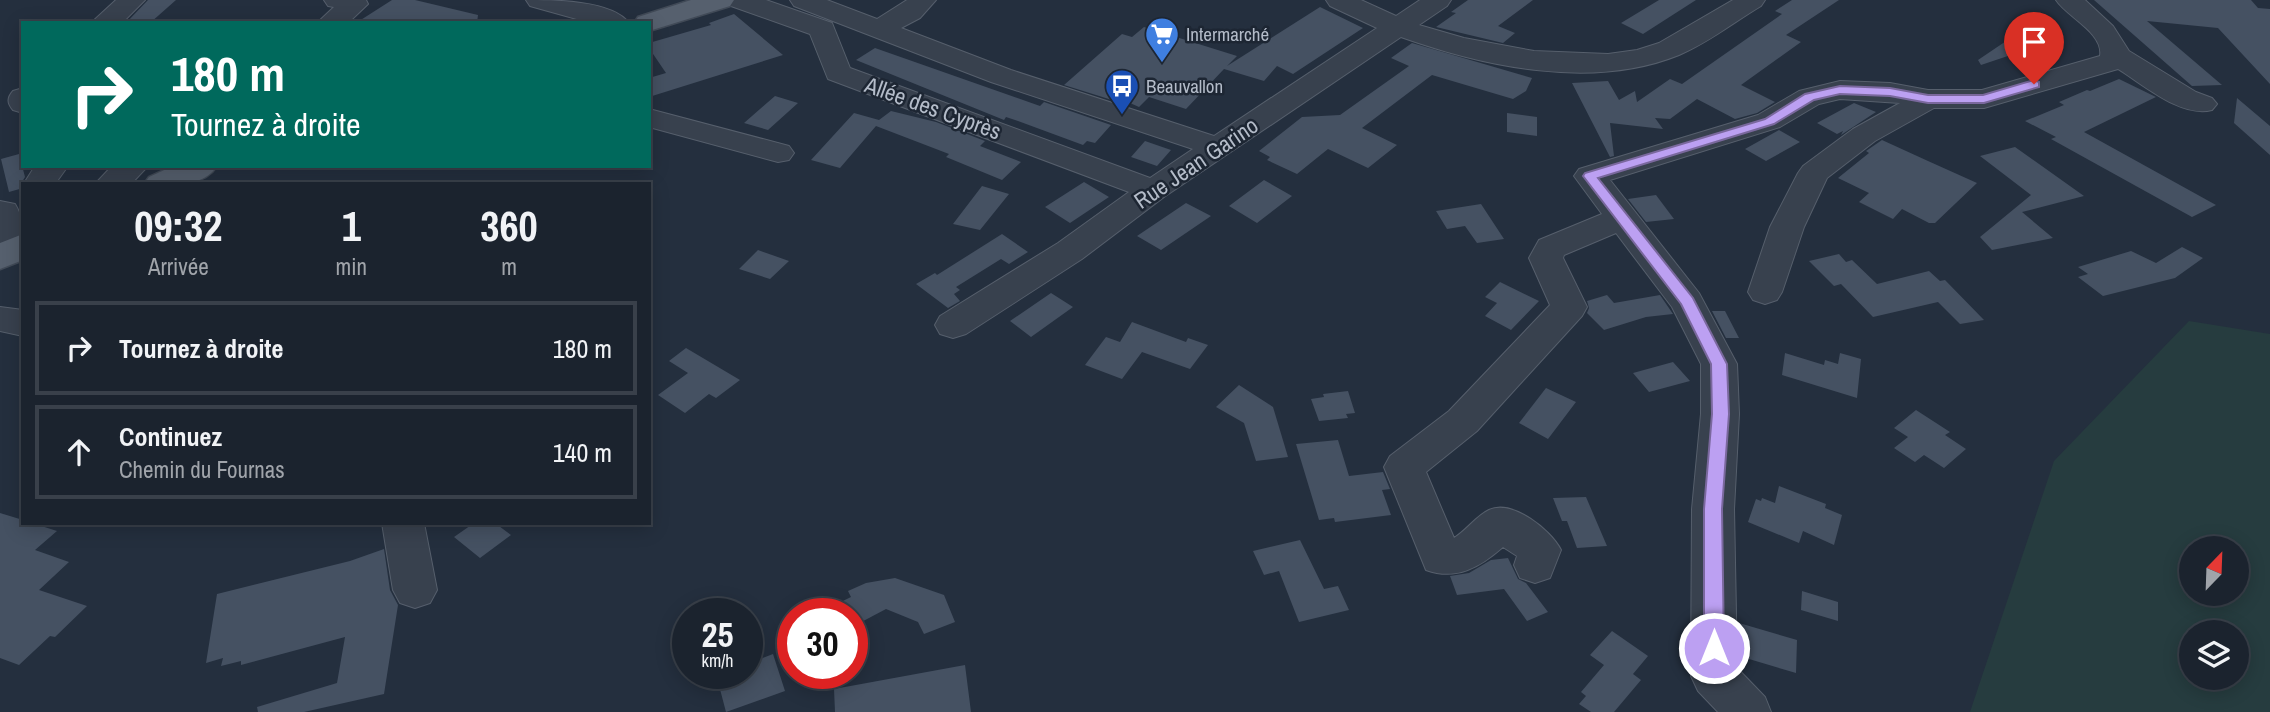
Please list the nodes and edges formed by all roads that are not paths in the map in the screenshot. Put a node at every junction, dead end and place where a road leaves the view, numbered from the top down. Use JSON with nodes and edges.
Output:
{"nodes":[{"id":1,"x":132,"y":0,"type":"edge"},
{"id":2,"x":337,"y":0,"type":"edge"},
{"id":3,"x":720,"y":0,"type":"edge"},
{"id":4,"x":740,"y":0,"type":"edge"},
{"id":5,"x":860,"y":0,"type":"edge"},
{"id":6,"x":923,"y":0,"type":"edge"},
{"id":7,"x":1339,"y":0,"type":"edge"},
{"id":8,"x":1438,"y":0,"type":"edge"},
{"id":9,"x":1752,"y":0,"type":"edge"},
{"id":10,"x":2069,"y":0,"type":"edge"},
{"id":11,"x":545,"y":1,"type":"edge"},
{"id":12,"x":808,"y":1,"type":"edge"},
{"id":13,"x":107,"y":21,"type":"edge"},
{"id":14,"x":334,"y":21,"type":"edge"},
{"id":15,"x":610,"y":21,"type":"edge"},
{"id":16,"x":651,"y":22,"type":"edge"},
{"id":17,"x":890,"y":24,"type":"junction"},
{"id":18,"x":1399,"y":27,"type":"junction"},
{"id":19,"x":2116,"y":55,"type":"junction"},
{"id":20,"x":1928,"y":99,"type":"junction"},
{"id":21,"x":2202,"y":104,"type":"dead end"},
{"id":22,"x":651,"y":119,"type":"edge"},
{"id":23,"x":1218,"y":147,"type":"junction"},
{"id":24,"x":778,"y":153,"type":"dead end"},
{"id":25,"x":50,"y":168,"type":"edge"},
{"id":26,"x":130,"y":168,"type":"edge"},
{"id":27,"x":40,"y":182,"type":"edge"},
{"id":28,"x":113,"y":182,"type":"edge"},
{"id":29,"x":1153,"y":190,"type":"junction"},
{"id":30,"x":1622,"y":218,"type":"junction"},
{"id":31,"x":1765,"y":292,"type":"dead end"},
{"id":32,"x":0,"y":319,"type":"edge"},
{"id":33,"x":21,"y":323,"type":"edge"},
{"id":34,"x":953,"y":325,"type":"dead end"},
{"id":35,"x":403,"y":525,"type":"edge"},
{"id":36,"x":1535,"y":565,"type":"dead end"},
{"id":37,"x":415,"y":590,"type":"dead end"},
{"id":38,"x":1748,"y":712,"type":"edge"}],
"edges":[{"from":1,"to":13,"type":"street"},
{"from":2,"to":14,"type":"street"},
{"from":3,"to":16,"type":"main road"},
{"from":4,"to":29,"type":"street","name":"Allée des Cyprès"},
{"from":5,"to":17,"type":"street"},
{"from":6,"to":17,"type":"street"},
{"from":7,"to":18,"type":"street"},
{"from":8,"to":18,"type":"street","name":"Rue Jean Garino"},
{"from":9,"to":18,"type":"street"},
{"from":10,"to":19,"type":"street"},
{"from":11,"to":15,"type":"street"},
{"from":12,"to":17,"type":"street"},
{"from":17,"to":23,"type":"street"},
{"from":18,"to":23,"type":"street","name":"Rue Jean Garino"},
{"from":19,"to":20,"type":"street"},
{"from":19,"to":21,"type":"street"},
{"from":20,"to":30,"type":"street"},
{"from":20,"to":31,"type":"street"},
{"from":22,"to":24,"type":"street"},
{"from":23,"to":29,"type":"street","name":"Rue Jean Garino"},
{"from":25,"to":27,"type":"street"},
{"from":26,"to":28,"type":"street"},
{"from":29,"to":34,"type":"street","name":"Rue Jean Garino"},
{"from":30,"to":36,"type":"street"},
{"from":30,"to":38,"type":"street"},
{"from":32,"to":33,"type":"street"},
{"from":35,"to":37,"type":"street"}]}
